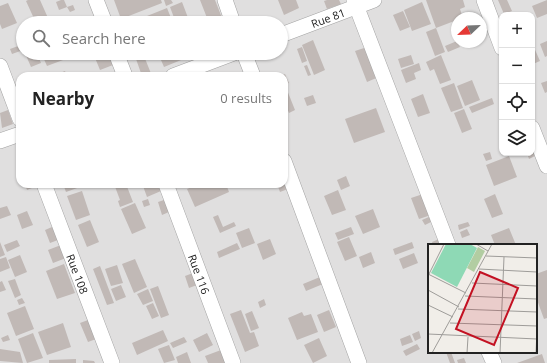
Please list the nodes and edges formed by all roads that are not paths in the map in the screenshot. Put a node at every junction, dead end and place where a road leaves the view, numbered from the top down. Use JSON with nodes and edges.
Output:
{"nodes":[{"id":1,"x":96,"y":0,"type":"edge"},
{"id":2,"x":225,"y":0,"type":"edge"},
{"id":3,"x":374,"y":0,"type":"edge"},
{"id":4,"x":484,"y":0,"type":"edge"},
{"id":5,"x":355,"y":3,"type":"edge"},
{"id":6,"x":102,"y":16,"type":"edge"},
{"id":7,"x":231,"y":16,"type":"edge"},
{"id":8,"x":288,"y":32,"type":"edge"},
{"id":9,"x":499,"y":40,"type":"edge"},
{"id":10,"x":119,"y":60,"type":"edge"},
{"id":11,"x":215,"y":60,"type":"edge"},
{"id":12,"x":247,"y":60,"type":"edge"},
{"id":13,"x":0,"y":66,"type":"edge"},
{"id":14,"x":123,"y":72,"type":"edge"},
{"id":15,"x":184,"y":72,"type":"edge"},
{"id":16,"x":251,"y":72,"type":"edge"},
{"id":17,"x":16,"y":108,"type":"edge"},
{"id":18,"x":16,"y":135,"type":"edge"},
{"id":19,"x":535,"y":136,"type":"edge"},
{"id":20,"x":0,"y":141,"type":"edge"},
{"id":21,"x":547,"y":166,"type":"edge"},
{"id":22,"x":288,"y":172,"type":"edge"},
{"id":23,"x":46,"y":188,"type":"edge"},
{"id":24,"x":167,"y":188,"type":"edge"},
{"id":25,"x":448,"y":244,"type":"edge"},
{"id":26,"x":489,"y":353,"type":"edge"},
{"id":27,"x":112,"y":363,"type":"edge"},
{"id":28,"x":233,"y":363,"type":"edge"},
{"id":29,"x":359,"y":363,"type":"edge"},
{"id":30,"x":494,"y":363,"type":"edge"}],
"edges":[{"from":1,"to":6,"type":"street"},
{"from":2,"to":7,"type":"street"},
{"from":3,"to":5,"type":"street","name":"Rue 81"},
{"from":4,"to":9,"type":"street"},
{"from":5,"to":8,"type":"street","name":"Rue 81"},
{"from":5,"to":25,"type":"street"},
{"from":10,"to":14,"type":"street"},
{"from":11,"to":15,"type":"street"},
{"from":12,"to":16,"type":"street"},
{"from":13,"to":17,"type":"street"},
{"from":18,"to":20,"type":"street"},
{"from":19,"to":21,"type":"street"},
{"from":22,"to":29,"type":"street"},
{"from":23,"to":27,"type":"street","name":"Rue 108"},
{"from":24,"to":28,"type":"street","name":"Rue 116"},
{"from":26,"to":30,"type":"street"}]}
